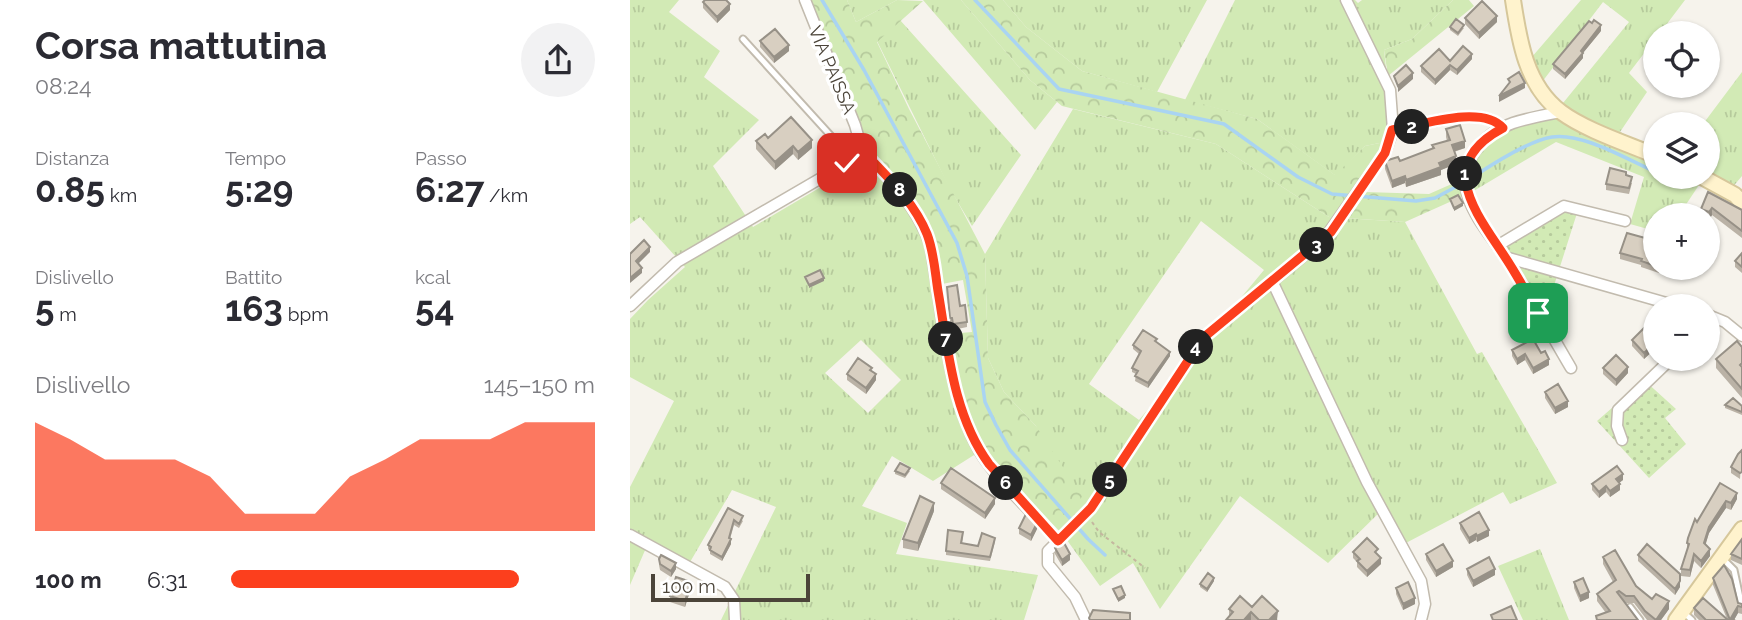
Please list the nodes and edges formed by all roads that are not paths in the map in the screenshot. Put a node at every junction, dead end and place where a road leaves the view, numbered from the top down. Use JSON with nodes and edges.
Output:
{"nodes":[{"id":1,"x":805,"y":0,"type":"edge"},
{"id":2,"x":1346,"y":0,"type":"edge"},
{"id":3,"x":1513,"y":0,"type":"edge"},
{"id":4,"x":743,"y":40,"type":"dead end"},
{"id":5,"x":1560,"y":111,"type":"junction"},
{"id":6,"x":1503,"y":128,"type":"junction"},
{"id":7,"x":1392,"y":130,"type":"junction"},
{"id":8,"x":858,"y":146,"type":"junction"},
{"id":9,"x":1643,"y":150,"type":"edge"},
{"id":10,"x":851,"y":158,"type":"junction"},
{"id":11,"x":1720,"y":186,"type":"edge"},
{"id":12,"x":1742,"y":203,"type":"edge"},
{"id":13,"x":1625,"y":221,"type":"dead end"},
{"id":14,"x":1497,"y":246,"type":"junction"},
{"id":15,"x":1505,"y":257,"type":"junction"},
{"id":16,"x":1272,"y":281,"type":"junction"},
{"id":17,"x":1643,"y":296,"type":"edge"},
{"id":18,"x":630,"y":306,"type":"edge"},
{"id":19,"x":1720,"y":321,"type":"edge"},
{"id":20,"x":1742,"y":336,"type":"edge"},
{"id":21,"x":1571,"y":368,"type":"dead end"},
{"id":22,"x":1659,"y":371,"type":"edge"},
{"id":23,"x":1622,"y":440,"type":"dead end"},
{"id":24,"x":1742,"y":528,"type":"edge"},
{"id":25,"x":630,"y":534,"type":"edge"},
{"id":26,"x":1058,"y":541,"type":"junction"},
{"id":27,"x":1722,"y":558,"type":"junction"},
{"id":28,"x":1630,"y":607,"type":"edge"},
{"id":29,"x":1742,"y":607,"type":"edge"},
{"id":30,"x":1684,"y":617,"type":"edge"},
{"id":31,"x":735,"y":620,"type":"edge"},
{"id":32,"x":1086,"y":620,"type":"edge"},
{"id":33,"x":1421,"y":620,"type":"edge"},
{"id":34,"x":1640,"y":620,"type":"edge"}],
"edges":[{"from":1,"to":8,"type":"street","name":"VIA PAISSA"},
{"from":2,"to":7,"type":"street"},
{"from":3,"to":5,"type":"street"},
{"from":4,"to":10,"type":"lane"},
{"from":5,"to":6,"type":"street"},
{"from":5,"to":9,"type":"street"},
{"from":6,"to":7,"type":"street"},
{"from":6,"to":14,"type":"street"},
{"from":7,"to":16,"type":"street"},
{"from":8,"to":10,"type":"street"},
{"from":8,"to":26,"type":"street","name":"VIA PAISSA"},
{"from":10,"to":18,"type":"street"},
{"from":11,"to":12,"type":"street"},
{"from":13,"to":14,"type":"street"},
{"from":14,"to":15,"type":"street"},
{"from":15,"to":17,"type":"street"},
{"from":15,"to":21,"type":"street"},
{"from":16,"to":26,"type":"street"},
{"from":16,"to":33,"type":"street"},
{"from":19,"to":20,"type":"street"},
{"from":22,"to":23,"type":"street"},
{"from":24,"to":27,"type":"street"},
{"from":25,"to":31,"type":"street"},
{"from":26,"to":32,"type":"street"},
{"from":27,"to":29,"type":"lane"},
{"from":27,"to":30,"type":"street"},
{"from":28,"to":34,"type":"lane"}]}
